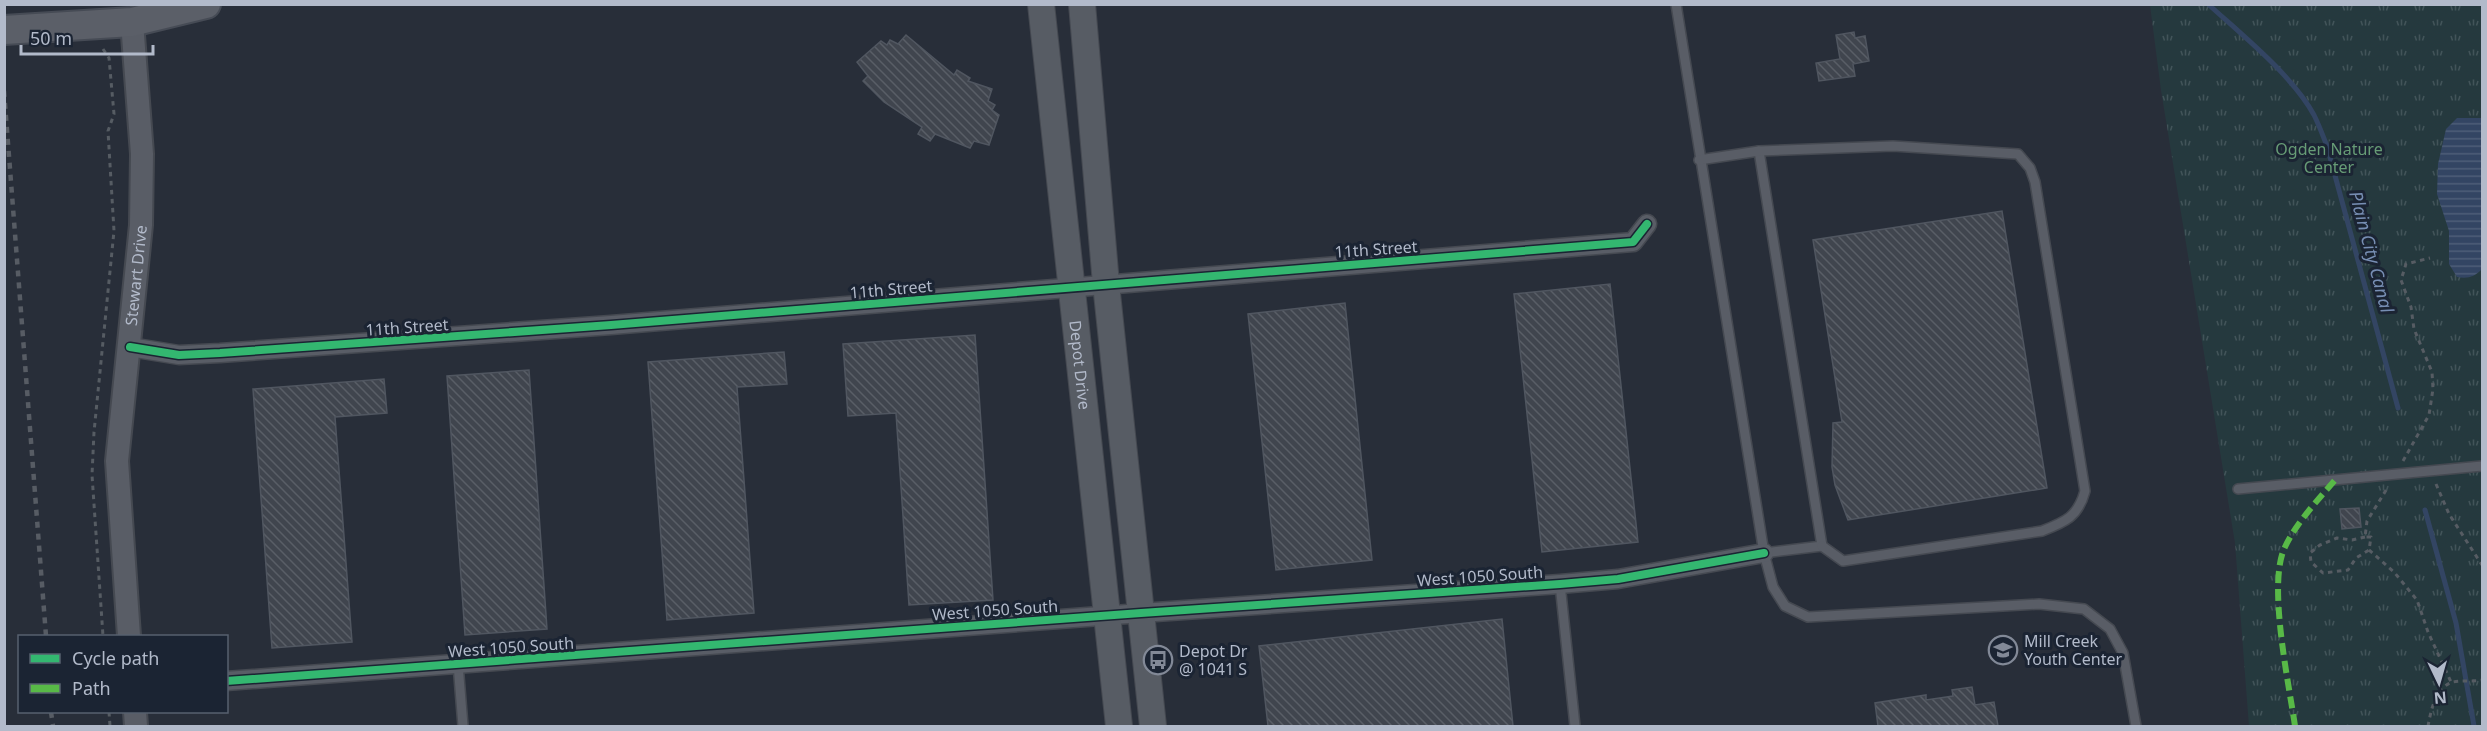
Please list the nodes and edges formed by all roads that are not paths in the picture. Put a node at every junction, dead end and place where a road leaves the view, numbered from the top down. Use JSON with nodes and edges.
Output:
{"nodes":[{"id":1,"x":206,"y":4,"type":"edge"},
{"id":2,"x":1041,"y":4,"type":"edge"},
{"id":3,"x":1082,"y":4,"type":"edge"},
{"id":4,"x":1676,"y":4,"type":"edge"},
{"id":5,"x":132,"y":22,"type":"junction"},
{"id":6,"x":4,"y":30,"type":"edge"},
{"id":7,"x":1759,"y":151,"type":"junction"},
{"id":8,"x":1699,"y":160,"type":"junction"},
{"id":9,"x":1647,"y":224,"type":"dead end"},
{"id":10,"x":1106,"y":284,"type":"junction"},
{"id":11,"x":1071,"y":288,"type":"junction"},
{"id":12,"x":130,"y":347,"type":"junction"},
{"id":13,"x":2482,"y":466,"type":"edge"},
{"id":14,"x":2238,"y":489,"type":"dead end"},
{"id":15,"x":1822,"y":546,"type":"junction"},
{"id":16,"x":1764,"y":553,"type":"junction"},
{"id":17,"x":1560,"y":585,"type":"junction"},
{"id":18,"x":1141,"y":613,"type":"junction"},
{"id":19,"x":1107,"y":615,"type":"junction"},
{"id":20,"x":129,"y":635,"type":"edge"},
{"id":21,"x":458,"y":664,"type":"junction"},
{"id":22,"x":228,"y":681,"type":"edge"},
{"id":23,"x":463,"y":726,"type":"edge"},
{"id":24,"x":1119,"y":726,"type":"edge"},
{"id":25,"x":1153,"y":726,"type":"edge"},
{"id":26,"x":1575,"y":726,"type":"edge"},
{"id":27,"x":2136,"y":726,"type":"edge"}],
"edges":[{"from":1,"to":5,"type":"main road"},
{"from":2,"to":11,"type":"main road","name":"Depot Drive"},
{"from":3,"to":10,"type":"main road"},
{"from":4,"to":8,"type":"lane"},
{"from":5,"to":6,"type":"main road"},
{"from":5,"to":12,"type":"street","name":"Stewart Drive"},
{"from":7,"to":8,"type":"lane"},
{"from":7,"to":15,"type":"lane"},
{"from":7,"to":15,"type":"lane"},
{"from":8,"to":16,"type":"lane"},
{"from":9,"to":10,"type":"street","name":"11th Street"},
{"from":10,"to":11,"type":"street","name":"11th Street"},
{"from":10,"to":18,"type":"main road"},
{"from":11,"to":12,"type":"street","name":"11th Street"},
{"from":11,"to":19,"type":"main road","name":"Depot Drive"},
{"from":12,"to":20,"type":"street","name":"Stewart Drive"},
{"from":13,"to":14,"type":"lane"},
{"from":15,"to":16,"type":"lane"},
{"from":16,"to":17,"type":"street","name":"West 1050 South"},
{"from":16,"to":27,"type":"lane"},
{"from":17,"to":18,"type":"street","name":"West 1050 South"},
{"from":17,"to":26,"type":"lane"},
{"from":18,"to":19,"type":"street","name":"West 1050 South"},
{"from":18,"to":25,"type":"main road"},
{"from":19,"to":21,"type":"street","name":"West 1050 South"},
{"from":19,"to":24,"type":"main road","name":"Depot Drive"},
{"from":21,"to":22,"type":"street","name":"West 1050 South"},
{"from":21,"to":23,"type":"lane"}]}
